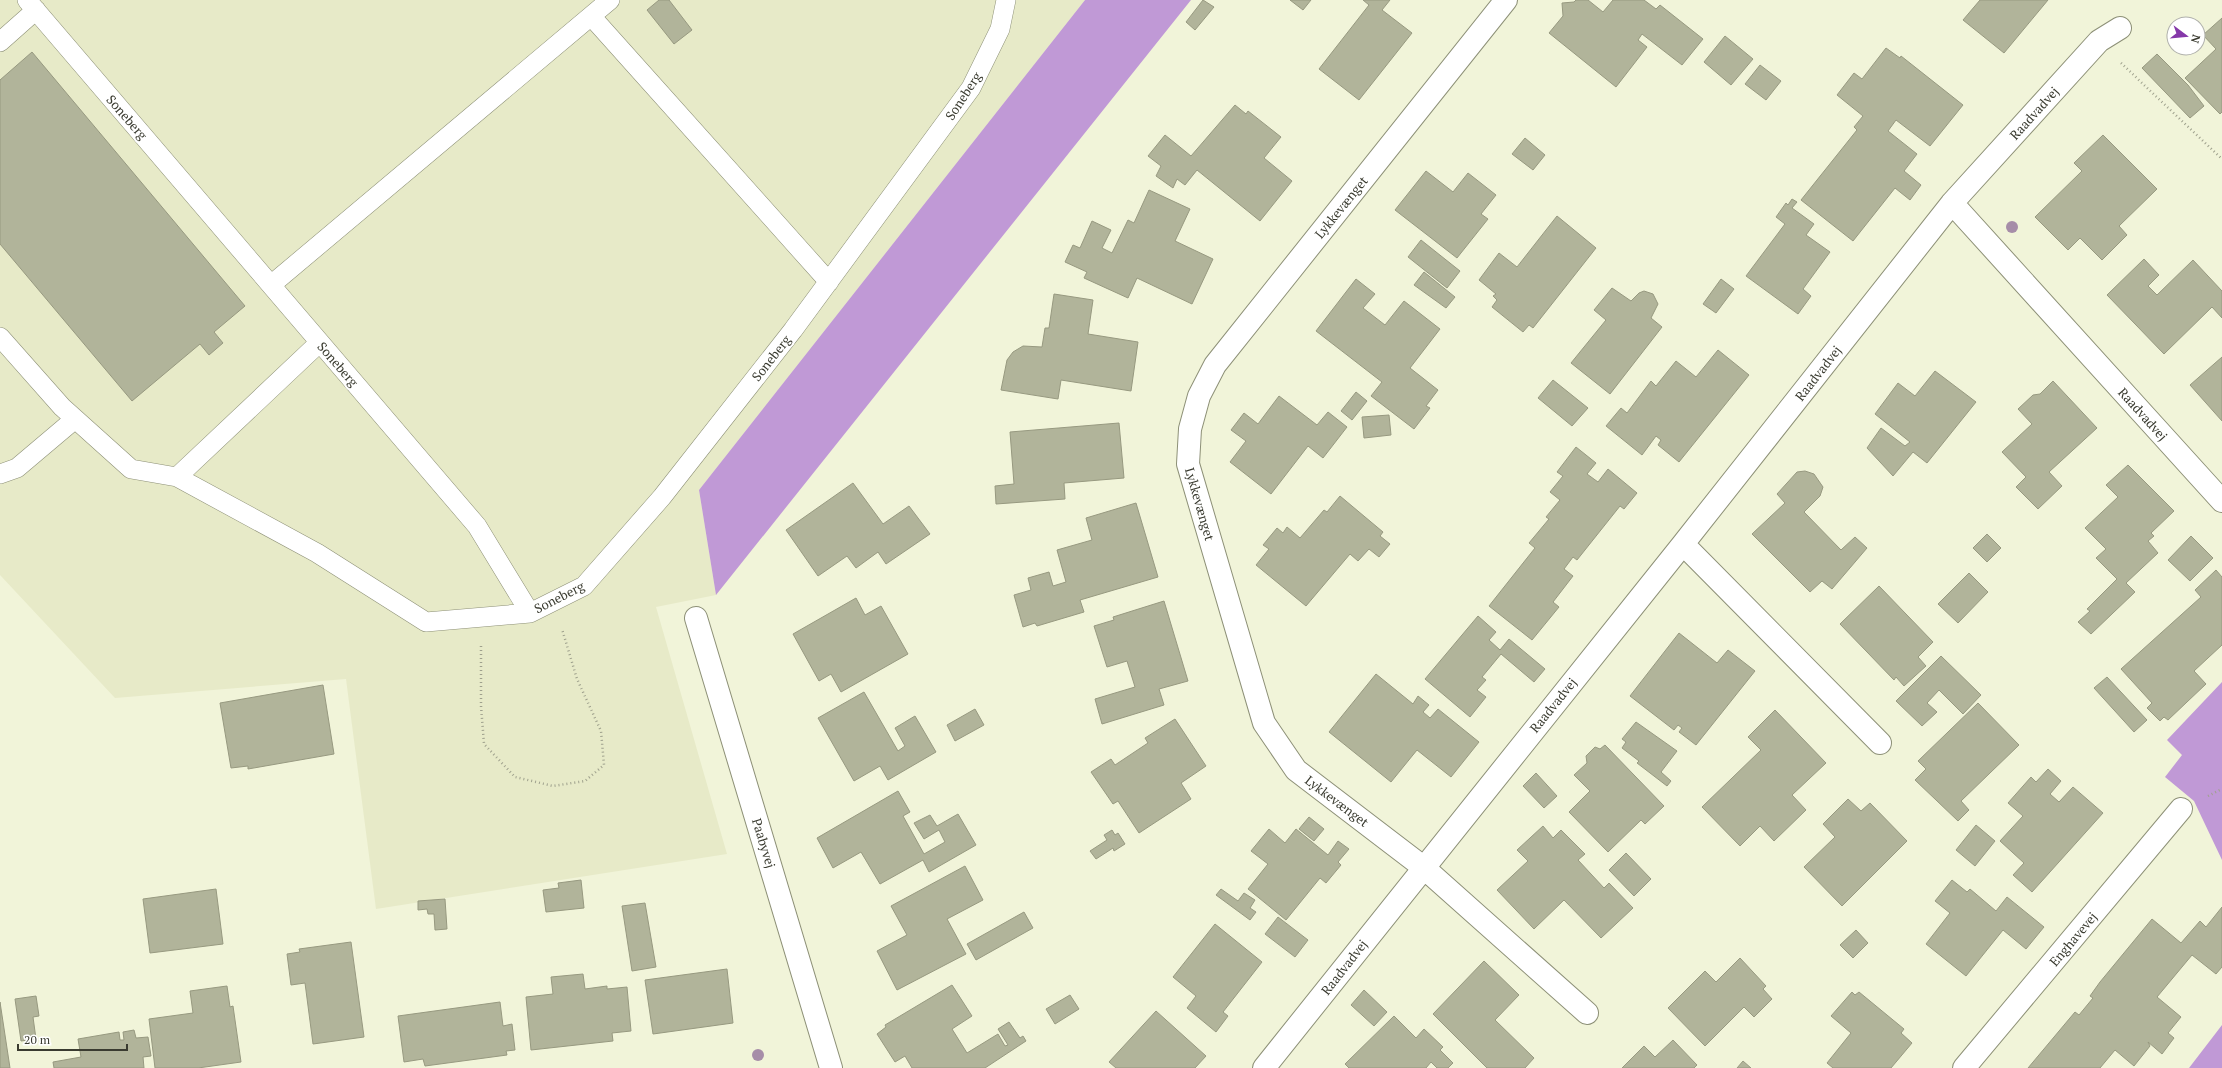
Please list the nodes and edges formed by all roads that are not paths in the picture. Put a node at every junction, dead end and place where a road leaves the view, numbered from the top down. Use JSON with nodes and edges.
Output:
{"nodes":[{"id":1,"x":610,"y":0,"type":"edge"},
{"id":2,"x":1006,"y":0,"type":"edge"},
{"id":3,"x":1506,"y":0,"type":"edge"},
{"id":4,"x":31,"y":5,"type":"edge"},
{"id":5,"x":591,"y":16,"type":"junction"},
{"id":6,"x":2120,"y":28,"type":"dead end"},
{"id":7,"x":0,"y":42,"type":"edge"},
{"id":8,"x":1952,"y":203,"type":"junction"},
{"id":9,"x":829,"y":282,"type":"junction"},
{"id":10,"x":271,"y":285,"type":"junction"},
{"id":11,"x":0,"y":337,"type":"edge"},
{"id":12,"x":319,"y":343,"type":"junction"},
{"id":13,"x":75,"y":419,"type":"junction"},
{"id":14,"x":0,"y":474,"type":"edge"},
{"id":15,"x":177,"y":477,"type":"junction"},
{"id":16,"x":2222,"y":501,"type":"edge"},
{"id":17,"x":1684,"y":544,"type":"junction"},
{"id":18,"x":530,"y":613,"type":"junction"},
{"id":19,"x":696,"y":618,"type":"dead end"},
{"id":20,"x":1880,"y":743,"type":"dead end"},
{"id":21,"x":2181,"y":809,"type":"dead end"},
{"id":22,"x":1423,"y":867,"type":"junction"},
{"id":23,"x":1588,"y":1013,"type":"dead end"},
{"id":24,"x":831,"y":1068,"type":"edge"},
{"id":25,"x":1264,"y":1068,"type":"edge"},
{"id":26,"x":1964,"y":1068,"type":"edge"}],
"edges":[{"from":1,"to":5,"type":"lane"},
{"from":2,"to":9,"type":"lane","name":"Soneberg"},
{"from":3,"to":22,"type":"street","name":"Lykkevænget"},
{"from":4,"to":7,"type":"lane"},
{"from":4,"to":10,"type":"lane","name":"Soneberg"},
{"from":5,"to":9,"type":"lane"},
{"from":5,"to":10,"type":"lane"},
{"from":6,"to":8,"type":"street","name":"Raadvadvej"},
{"from":8,"to":16,"type":"street","name":"Raadvadvej"},
{"from":8,"to":17,"type":"street","name":"Raadvadvej"},
{"from":9,"to":18,"type":"lane","name":"Soneberg"},
{"from":10,"to":12,"type":"lane","name":"Soneberg"},
{"from":11,"to":13,"type":"lane"},
{"from":12,"to":15,"type":"lane"},
{"from":12,"to":18,"type":"lane","name":"Soneberg"},
{"from":13,"to":14,"type":"lane"},
{"from":13,"to":15,"type":"lane"},
{"from":15,"to":18,"type":"lane"},
{"from":17,"to":20,"type":"street"},
{"from":17,"to":22,"type":"street","name":"Raadvadvej"},
{"from":19,"to":24,"type":"street","name":"Paabyvej"},
{"from":21,"to":26,"type":"street","name":"Enghavevej"},
{"from":22,"to":23,"type":"street"},
{"from":22,"to":25,"type":"street","name":"Raadvadvej"}]}
